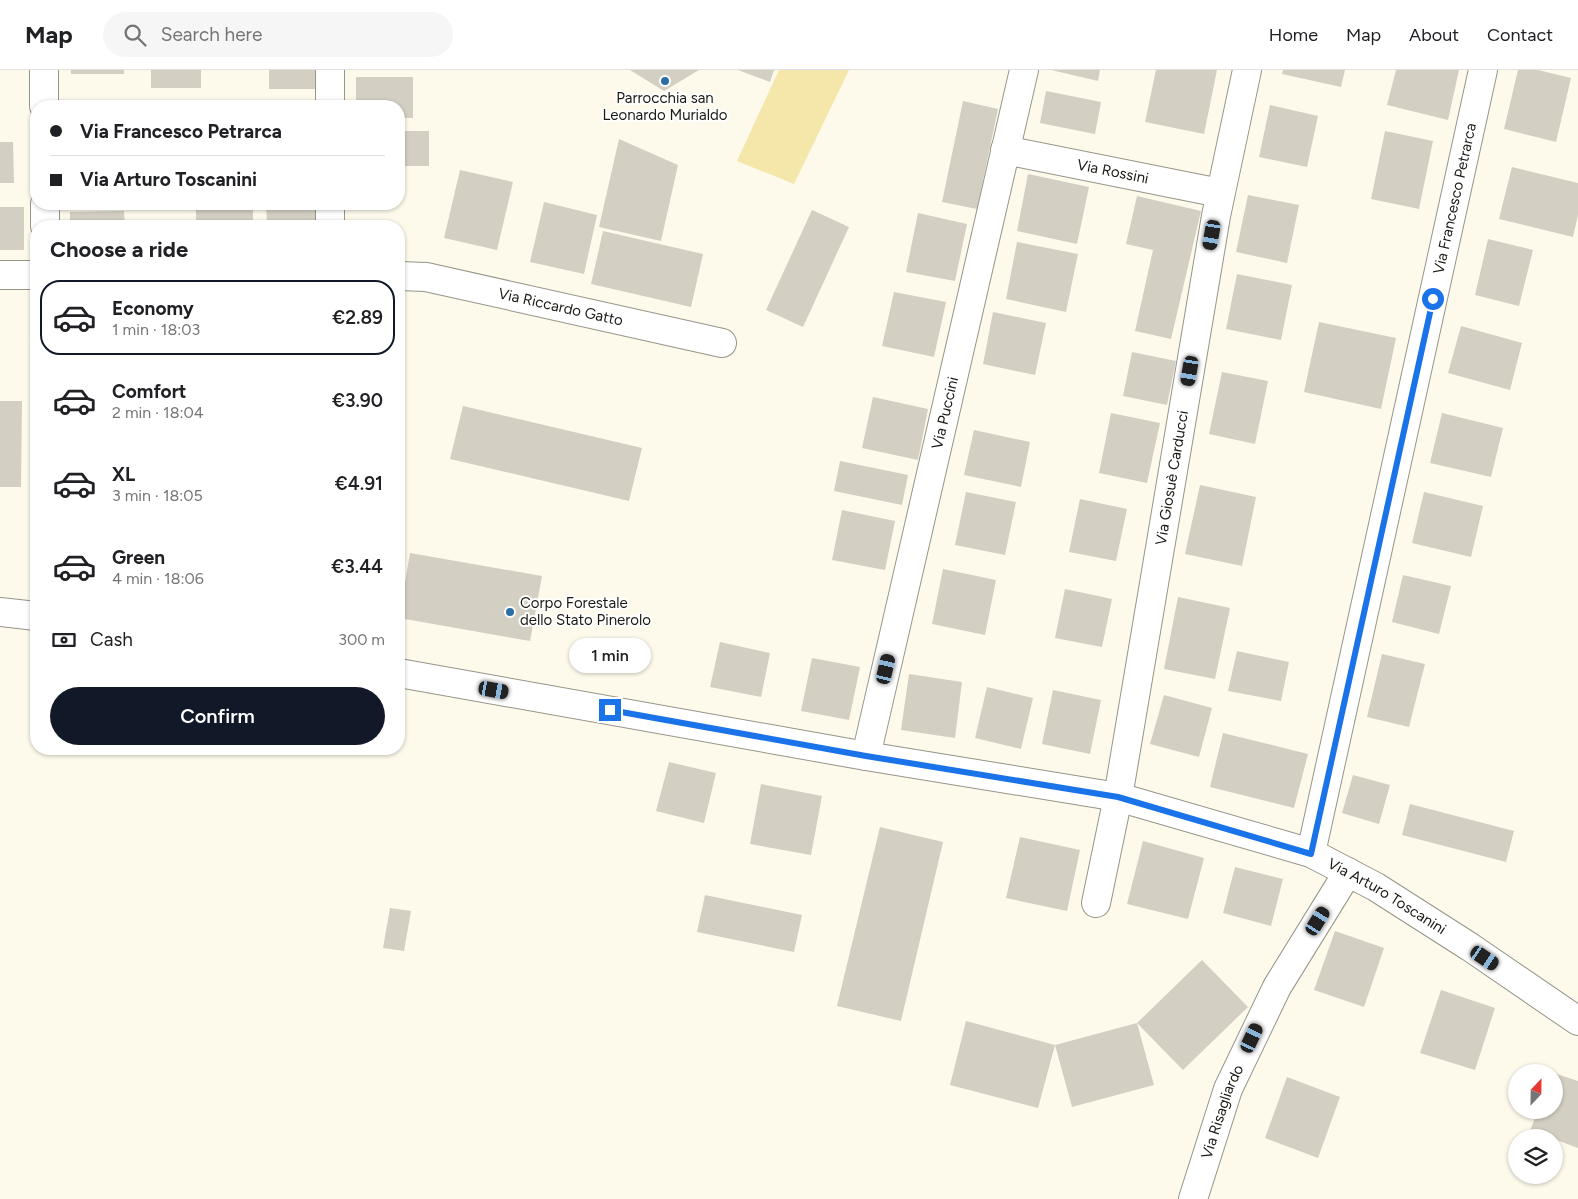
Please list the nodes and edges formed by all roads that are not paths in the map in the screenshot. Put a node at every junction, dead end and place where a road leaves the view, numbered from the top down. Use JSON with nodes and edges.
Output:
{"nodes":[{"id":1,"x":44,"y":70,"type":"edge"},
{"id":2,"x":330,"y":70,"type":"edge"},
{"id":3,"x":1024,"y":70,"type":"edge"},
{"id":4,"x":1247,"y":70,"type":"edge"},
{"id":5,"x":1483,"y":70,"type":"edge"},
{"id":6,"x":44,"y":100,"type":"edge"},
{"id":7,"x":330,"y":100,"type":"edge"},
{"id":8,"x":1005,"y":150,"type":"junction"},
{"id":9,"x":1220,"y":194,"type":"junction"},
{"id":10,"x":0,"y":274,"type":"edge"},
{"id":11,"x":30,"y":275,"type":"edge"},
{"id":12,"x":405,"y":276,"type":"edge"},
{"id":13,"x":722,"y":343,"type":"dead end"},
{"id":14,"x":0,"y":612,"type":"edge"},
{"id":15,"x":30,"y":615,"type":"edge"},
{"id":16,"x":405,"y":674,"type":"edge"},
{"id":17,"x":866,"y":756,"type":"junction"},
{"id":18,"x":1118,"y":797,"type":"junction"},
{"id":19,"x":1311,"y":854,"type":"junction"},
{"id":20,"x":1348,"y":872,"type":"junction"},
{"id":21,"x":1096,"y":903,"type":"dead end"},
{"id":22,"x":1578,"y":1021,"type":"edge"},
{"id":23,"x":1193,"y":1199,"type":"edge"}],
"edges":[{"from":1,"to":6,"type":"street"},
{"from":2,"to":7,"type":"street"},
{"from":3,"to":8,"type":"street","name":"Via Puccini"},
{"from":4,"to":9,"type":"street","name":"Via Giosuè Carducci"},
{"from":5,"to":19,"type":"street","name":"Via Francesco Petrarca"},
{"from":8,"to":9,"type":"street","name":"Via Rossini"},
{"from":8,"to":17,"type":"street","name":"Via Puccini"},
{"from":9,"to":18,"type":"street","name":"Via Giosuè Carducci"},
{"from":10,"to":11,"type":"street"},
{"from":12,"to":13,"type":"street","name":"Via Riccardo Gatto"},
{"from":14,"to":15,"type":"street"},
{"from":16,"to":17,"type":"street","name":"Via Arturo Toscanini"},
{"from":17,"to":18,"type":"street","name":"Via Arturo Toscanini"},
{"from":18,"to":19,"type":"street","name":"Via Arturo Toscanini"},
{"from":18,"to":21,"type":"street"},
{"from":19,"to":20,"type":"street","name":"Via Arturo Toscanini"},
{"from":20,"to":22,"type":"street","name":"Via Arturo Toscanini"},
{"from":20,"to":23,"type":"street","name":"Via Risagliardo"}]}
